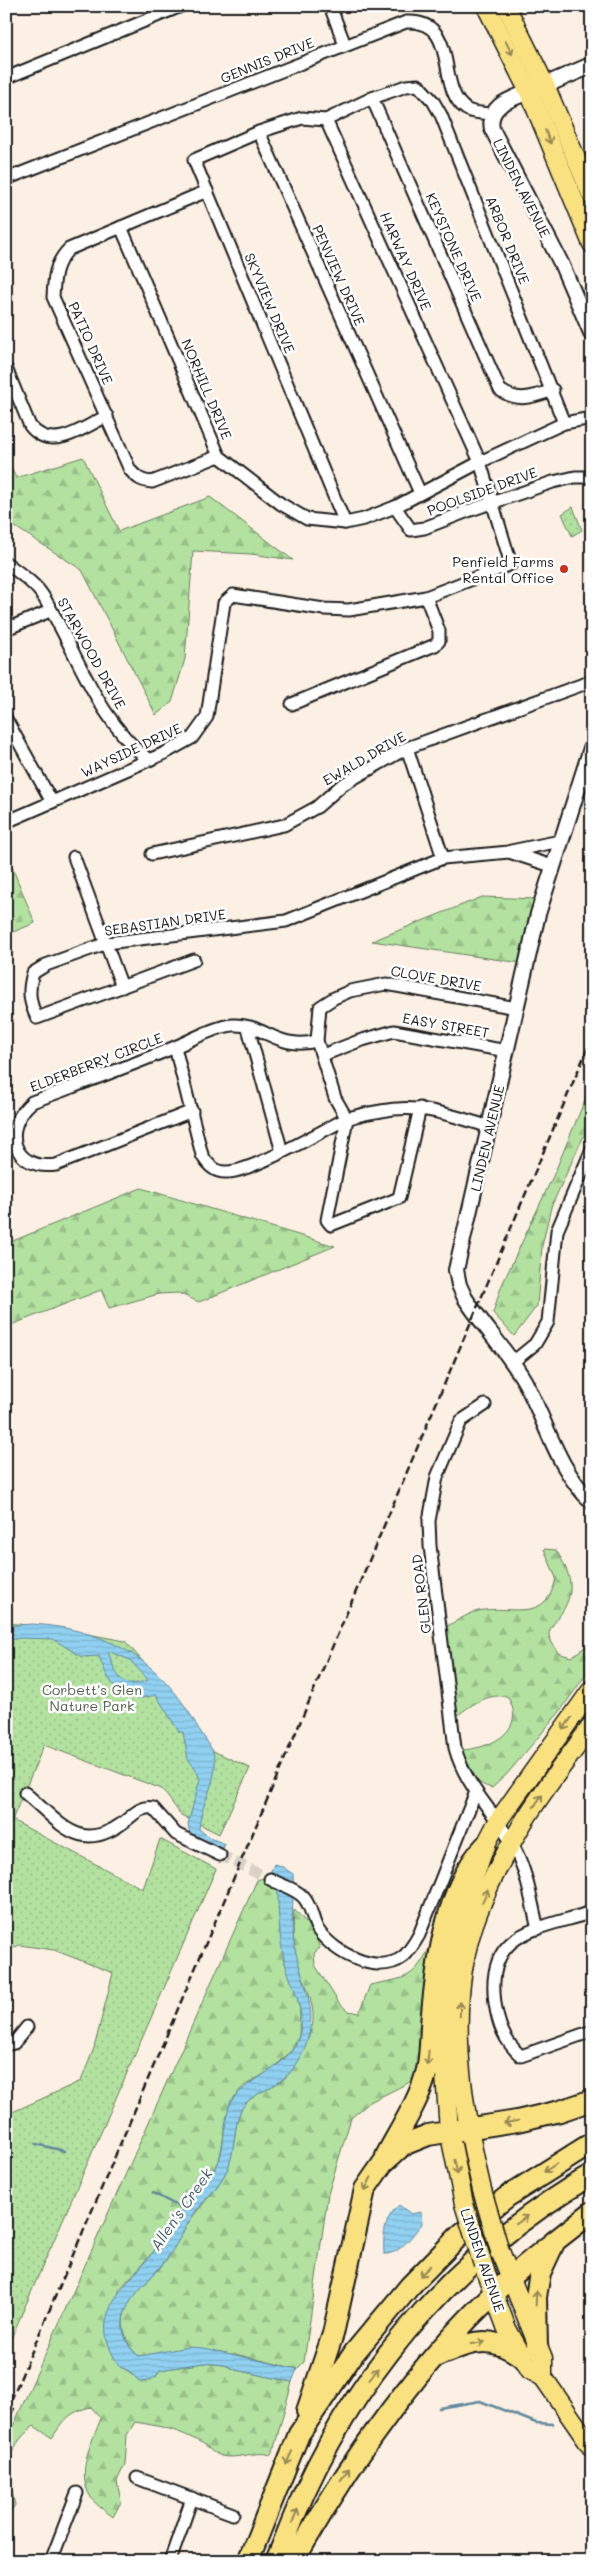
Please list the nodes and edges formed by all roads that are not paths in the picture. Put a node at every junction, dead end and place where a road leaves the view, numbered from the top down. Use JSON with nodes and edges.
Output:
{"nodes":[{"id":1,"x":181,"y":6,"type":"edge"},
{"id":2,"x":330,"y":6,"type":"edge"},
{"id":3,"x":486,"y":6,"type":"edge"},
{"id":4,"x":506,"y":6,"type":"edge"},
{"id":5,"x":346,"y":45,"type":"junction"},
{"id":6,"x":592,"y":65,"type":"edge"},
{"id":7,"x":6,"y":78,"type":"edge"},
{"id":8,"x":537,"y":89,"type":"junction"},
{"id":9,"x":372,"y":98,"type":"junction"},
{"id":10,"x":492,"y":114,"type":"junction"},
{"id":11,"x":326,"y":120,"type":"junction"},
{"id":12,"x":259,"y":132,"type":"junction"},
{"id":13,"x":6,"y":179,"type":"edge"},
{"id":14,"x":207,"y":191,"type":"junction"},
{"id":15,"x":592,"y":196,"type":"edge"},
{"id":16,"x":121,"y":227,"type":"junction"},
{"id":17,"x":592,"y":244,"type":"edge"},
{"id":18,"x":592,"y":335,"type":"edge"},
{"id":19,"x":6,"y":368,"type":"edge"},
{"id":20,"x":553,"y":390,"type":"junction"},
{"id":21,"x":108,"y":416,"type":"junction"},
{"id":22,"x":592,"y":418,"type":"edge"},
{"id":23,"x":564,"y":422,"type":"junction"},
{"id":24,"x":219,"y":456,"type":"junction"},
{"id":25,"x":480,"y":462,"type":"junction"},
{"id":26,"x":592,"y":477,"type":"edge"},
{"id":27,"x":420,"y":493,"type":"junction"},
{"id":28,"x":494,"y":503,"type":"junction"},
{"id":29,"x":394,"y":507,"type":"junction"},
{"id":30,"x":345,"y":523,"type":"junction"},
{"id":31,"x":6,"y":563,"type":"edge"},
{"id":32,"x":426,"y":597,"type":"junction"},
{"id":33,"x":50,"y":611,"type":"junction"},
{"id":34,"x":6,"y":629,"type":"edge"},
{"id":35,"x":592,"y":681,"type":"edge"},
{"id":36,"x":292,"y":704,"type":"dead end"},
{"id":37,"x":6,"y":719,"type":"edge"},
{"id":38,"x":592,"y":745,"type":"edge"},
{"id":39,"x":407,"y":748,"type":"junction"},
{"id":40,"x":149,"y":760,"type":"junction"},
{"id":41,"x":52,"y":802,"type":"junction"},
{"id":42,"x":6,"y":822,"type":"edge"},
{"id":43,"x":560,"y":841,"type":"junction"},
{"id":44,"x":509,"y":852,"type":"junction"},
{"id":45,"x":152,"y":854,"type":"dead end"},
{"id":46,"x":74,"y":857,"type":"dead end"},
{"id":47,"x":443,"y":858,"type":"junction"},
{"id":48,"x":552,"y":866,"type":"junction"},
{"id":49,"x":107,"y":943,"type":"junction"},
{"id":50,"x":194,"y":960,"type":"dead end"},
{"id":51,"x":122,"y":987,"type":"junction"},
{"id":52,"x":517,"y":1008,"type":"junction"},
{"id":53,"x":248,"y":1028,"type":"junction"},
{"id":54,"x":317,"y":1041,"type":"junction"},
{"id":55,"x":175,"y":1047,"type":"junction"},
{"id":56,"x":507,"y":1051,"type":"junction"},
{"id":57,"x":323,"y":1055,"type":"junction"},
{"id":58,"x":420,"y":1108,"type":"junction"},
{"id":59,"x":192,"y":1111,"type":"junction"},
{"id":60,"x":346,"y":1119,"type":"junction"},
{"id":61,"x":490,"y":1127,"type":"junction"},
{"id":62,"x":592,"y":1149,"type":"edge"},
{"id":63,"x":282,"y":1152,"type":"junction"},
{"id":64,"x":513,"y":1362,"type":"junction"},
{"id":65,"x":485,"y":1405,"type":"dead end"},
{"id":66,"x":592,"y":1502,"type":"edge"},
{"id":67,"x":592,"y":1689,"type":"edge"},
{"id":68,"x":592,"y":1725,"type":"edge"},
{"id":69,"x":25,"y":1792,"type":"dead end"},
{"id":70,"x":475,"y":1794,"type":"junction"},
{"id":71,"x":498,"y":1821,"type":"junction"},
{"id":72,"x":512,"y":1842,"type":"junction"},
{"id":73,"x":485,"y":1846,"type":"junction"},
{"id":74,"x":220,"y":1855,"type":"tunnel mouth"},
{"id":75,"x":273,"y":1881,"type":"tunnel mouth"},
{"id":76,"x":592,"y":1912,"type":"edge"},
{"id":77,"x":538,"y":1929,"type":"junction"},
{"id":78,"x":27,"y":2027,"type":"dead end"},
{"id":79,"x":592,"y":2031,"type":"edge"},
{"id":80,"x":6,"y":2045,"type":"edge"},
{"id":81,"x":592,"y":2100,"type":"edge"},
{"id":82,"x":458,"y":2129,"type":"junction"},
{"id":83,"x":592,"y":2143,"type":"edge"},
{"id":84,"x":382,"y":2162,"type":"junction"},
{"id":85,"x":592,"y":2175,"type":"edge"},
{"id":86,"x":592,"y":2212,"type":"edge"},
{"id":87,"x":555,"y":2241,"type":"junction"},
{"id":88,"x":510,"y":2279,"type":"junction"},
{"id":89,"x":494,"y":2292,"type":"junction"},
{"id":90,"x":530,"y":2352,"type":"junction"},
{"id":91,"x":432,"y":2358,"type":"junction"},
{"id":92,"x":299,"y":2434,"type":"junction"},
{"id":93,"x":592,"y":2448,"type":"edge"},
{"id":94,"x":137,"y":2478,"type":"dead end"},
{"id":95,"x":77,"y":2493,"type":"dead end"},
{"id":96,"x":192,"y":2498,"type":"junction"},
{"id":97,"x":233,"y":2514,"type":"dead end"},
{"id":98,"x":52,"y":2561,"type":"edge"},
{"id":99,"x":170,"y":2561,"type":"edge"},
{"id":100,"x":248,"y":2561,"type":"edge"},
{"id":101,"x":276,"y":2561,"type":"edge"},
{"id":102,"x":294,"y":2561,"type":"edge"}],
"edges":[{"from":1,"to":7,"type":"street"},
{"from":2,"to":5,"type":"street"},
{"from":3,"to":8,"type":"main road","one_way":true},
{"from":4,"to":8,"type":"main road"},
{"from":5,"to":10,"type":"street","name":"GENNIS DRIVE"},
{"from":5,"to":13,"type":"street","name":"GENNIS DRIVE"},
{"from":6,"to":8,"type":"main road"},
{"from":8,"to":10,"type":"street"},
{"from":8,"to":15,"type":"main road"},
{"from":8,"to":17,"type":"main road","one_way":true},
{"from":9,"to":11,"type":"street"},
{"from":9,"to":20,"type":"street","name":"KEYSTONE DRIVE"},
{"from":9,"to":20,"type":"street","name":"ARBOR DRIVE"},
{"from":10,"to":18,"type":"street","name":"LINDEN AVENUE"},
{"from":11,"to":12,"type":"street"},
{"from":11,"to":25,"type":"street","name":"HARWAY DRIVE"},
{"from":12,"to":14,"type":"street","name":"SKYVIEW DRIVE"},
{"from":12,"to":27,"type":"street","name":"PENVIEW DRIVE"},
{"from":14,"to":16,"type":"street","name":"PATIO DRIVE"},
{"from":14,"to":30,"type":"street","name":"SKYVIEW DRIVE"},
{"from":16,"to":21,"type":"street","name":"PATIO DRIVE"},
{"from":16,"to":24,"type":"street","name":"NORHILL DRIVE"},
{"from":19,"to":21,"type":"street"},
{"from":20,"to":23,"type":"street","name":"ARBOR DRIVE"},
{"from":21,"to":24,"type":"street","name":"PATIO DRIVE"},
{"from":22,"to":23,"type":"street","name":"NORHILL DRIVE"},
{"from":23,"to":25,"type":"street","name":"NORHILL DRIVE"},
{"from":24,"to":30,"type":"street","name":"NORHILL DRIVE"},
{"from":25,"to":27,"type":"street","name":"NORHILL DRIVE"},
{"from":25,"to":28,"type":"street","name":"HARWAY DRIVE"},
{"from":26,"to":28,"type":"street","name":"POOLSIDE DRIVE"},
{"from":27,"to":29,"type":"street","name":"NORHILL DRIVE"},
{"from":28,"to":29,"type":"street","name":"POOLSIDE DRIVE"},
{"from":28,"to":32,"type":"street","name":"WAYSIDE DRIVE"},
{"from":29,"to":30,"type":"street","name":"NORHILL DRIVE"},
{"from":31,"to":33,"type":"street","name":"STARWOOD DRIVE"},
{"from":32,"to":36,"type":"street"},
{"from":32,"to":40,"type":"street","name":"WAYSIDE DRIVE"},
{"from":33,"to":34,"type":"street"},
{"from":33,"to":40,"type":"street","name":"STARWOOD DRIVE"},
{"from":35,"to":39,"type":"street","name":"EWALD DRIVE"},
{"from":37,"to":41,"type":"street"},
{"from":38,"to":43,"type":"street","name":"LINDEN AVENUE"},
{"from":39,"to":45,"type":"street","name":"EWALD DRIVE"},
{"from":39,"to":47,"type":"street"},
{"from":40,"to":41,"type":"street","name":"WAYSIDE DRIVE"},
{"from":41,"to":42,"type":"street","name":"WAYSIDE DRIVE"},
{"from":43,"to":44,"type":"street","name":"SEBASTIAN DRIVE"},
{"from":43,"to":48,"type":"street","name":"LINDEN AVENUE"},
{"from":44,"to":47,"type":"street","name":"SEBASTIAN DRIVE"},
{"from":44,"to":48,"type":"street","name":"SEBASTIAN DRIVE"},
{"from":46,"to":49,"type":"street"},
{"from":47,"to":49,"type":"street","name":"SEBASTIAN DRIVE"},
{"from":48,"to":52,"type":"street","name":"LINDEN AVENUE"},
{"from":49,"to":51,"type":"street"},
{"from":49,"to":51,"type":"street","name":"SEBASTIAN DRIVE"},
{"from":50,"to":51,"type":"street","name":"SEBASTIAN DRIVE"},
{"from":52,"to":54,"type":"street","name":"CLOVE DRIVE"},
{"from":52,"to":56,"type":"street","name":"LINDEN AVENUE"},
{"from":53,"to":54,"type":"street","name":"ELDERBERRY CIRCLE"},
{"from":53,"to":55,"type":"street","name":"ELDERBERRY CIRCLE"},
{"from":53,"to":63,"type":"street"},
{"from":54,"to":57,"type":"street","name":"CLOVE DRIVE"},
{"from":55,"to":59,"type":"street"},
{"from":55,"to":59,"type":"street","name":"ELDERBERRY CIRCLE"},
{"from":56,"to":57,"type":"street","name":"EASY STREET"},
{"from":56,"to":61,"type":"street","name":"LINDEN AVENUE"},
{"from":57,"to":60,"type":"street","name":"CLOVE DRIVE"},
{"from":58,"to":60,"type":"street"},
{"from":58,"to":60,"type":"street"},
{"from":58,"to":61,"type":"street"},
{"from":59,"to":63,"type":"street"},
{"from":60,"to":63,"type":"street"},
{"from":61,"to":64,"type":"street","name":"LINDEN AVENUE"},
{"from":62,"to":64,"type":"street"},
{"from":64,"to":66,"type":"street","name":"LINDEN AVENUE"},
{"from":65,"to":70,"type":"street","name":"GLEN ROAD"},
{"from":67,"to":71,"type":"main road","one_way":true},
{"from":72,"to":68,"type":"main road","one_way":true},
{"from":69,"to":74,"type":"street"},
{"from":70,"to":71,"type":"street","name":"GLEN ROAD"},
{"from":70,"to":75,"type":"street"},
{"from":71,"to":72,"type":"street","name":"GLEN ROAD"},
{"from":71,"to":73,"type":"main road"},
{"from":72,"to":77,"type":"street","name":"GLEN ROAD"},
{"from":82,"to":72,"type":"main road","one_way":true},
{"from":73,"to":82,"type":"main road"},
{"from":73,"to":84,"type":"highway","one_way":true},
{"from":76,"to":77,"type":"street"},
{"from":77,"to":79,"type":"street"},
{"from":78,"to":80,"type":"street"},
{"from":81,"to":82,"type":"highway","one_way":true},
{"from":82,"to":84,"type":"highway"},
{"from":82,"to":88,"type":"main road","name":"LINDEN AVENUE","bridge":true},
{"from":82,"to":89,"type":"main road","name":"LINDEN AVENUE","one_way":true,"bridge":true},
{"from":83,"to":92,"type":"highway","one_way":true},
{"from":84,"to":92,"type":"highway","one_way":true},
{"from":101,"to":85,"type":"highway","one_way":true},
{"from":86,"to":87,"type":"highway"},
{"from":87,"to":88,"type":"highway"},
{"from":90,"to":87,"type":"highway","one_way":true},
{"from":88,"to":89,"type":"highway"},
{"from":88,"to":90,"type":"main road","name":"LINDEN AVENUE"},
{"from":89,"to":90,"type":"main road","name":"LINDEN AVENUE"},
{"from":89,"to":91,"type":"highway"},
{"from":91,"to":90,"type":"highway","one_way":true},
{"from":90,"to":93,"type":"main road","name":"LINDEN AVENUE"},
{"from":102,"to":91,"type":"highway","one_way":true},
{"from":92,"to":100,"type":"highway","one_way":true},
{"from":94,"to":96,"type":"street"},
{"from":95,"to":98,"type":"street"},
{"from":96,"to":97,"type":"street"},
{"from":96,"to":99,"type":"street"}]}
